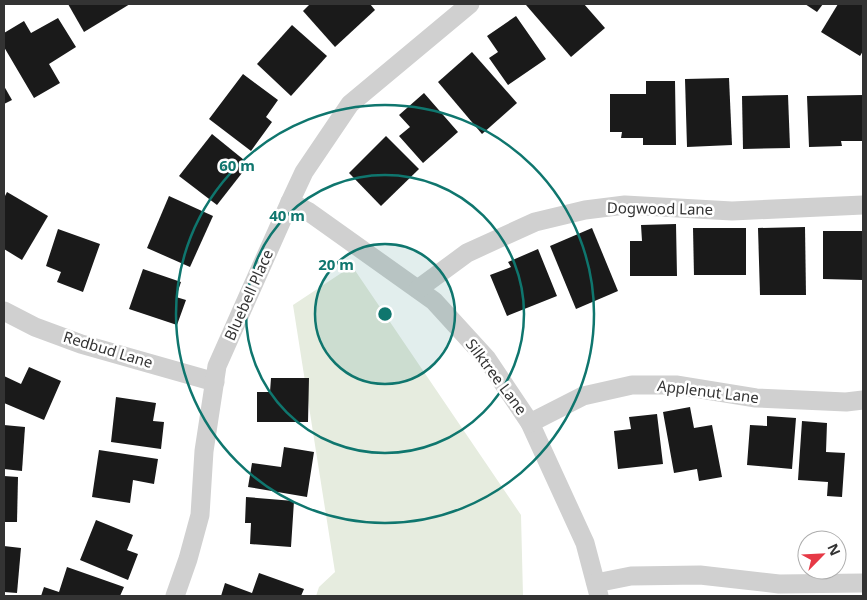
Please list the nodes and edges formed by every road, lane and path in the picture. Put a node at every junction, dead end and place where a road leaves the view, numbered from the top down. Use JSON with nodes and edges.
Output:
{"nodes":[{"id":1,"x":470,"y":4,"type":"edge"},
{"id":2,"x":290,"y":202,"type":"junction"},
{"id":3,"x":863,"y":205,"type":"edge"},
{"id":4,"x":418,"y":289,"type":"junction"},
{"id":5,"x":4,"y":311,"type":"edge"},
{"id":6,"x":215,"y":382,"type":"junction"},
{"id":7,"x":863,"y":400,"type":"edge"},
{"id":8,"x":530,"y":423,"type":"junction"},
{"id":9,"x":863,"y":583,"type":"edge"},
{"id":10,"x":597,"y":590,"type":"edge"},
{"id":11,"x":175,"y":596,"type":"edge"}],
"edges":[{"from":1,"to":2,"type":"street","name":"Bluebell Place"},
{"from":2,"to":4,"type":"street","name":"Silktree Lane"},
{"from":2,"to":6,"type":"street","name":"Bluebell Place"},
{"from":3,"to":4,"type":"street","name":"Dogwood Lane"},
{"from":4,"to":8,"type":"street","name":"Silktree Lane"},
{"from":5,"to":6,"type":"street","name":"Redbud Lane"},
{"from":6,"to":11,"type":"street","name":"Bluebell Place"},
{"from":7,"to":8,"type":"street","name":"Applenut Lane"},
{"from":8,"to":10,"type":"street","name":"Silktree Lane"},
{"from":9,"to":10,"type":"street"}]}
